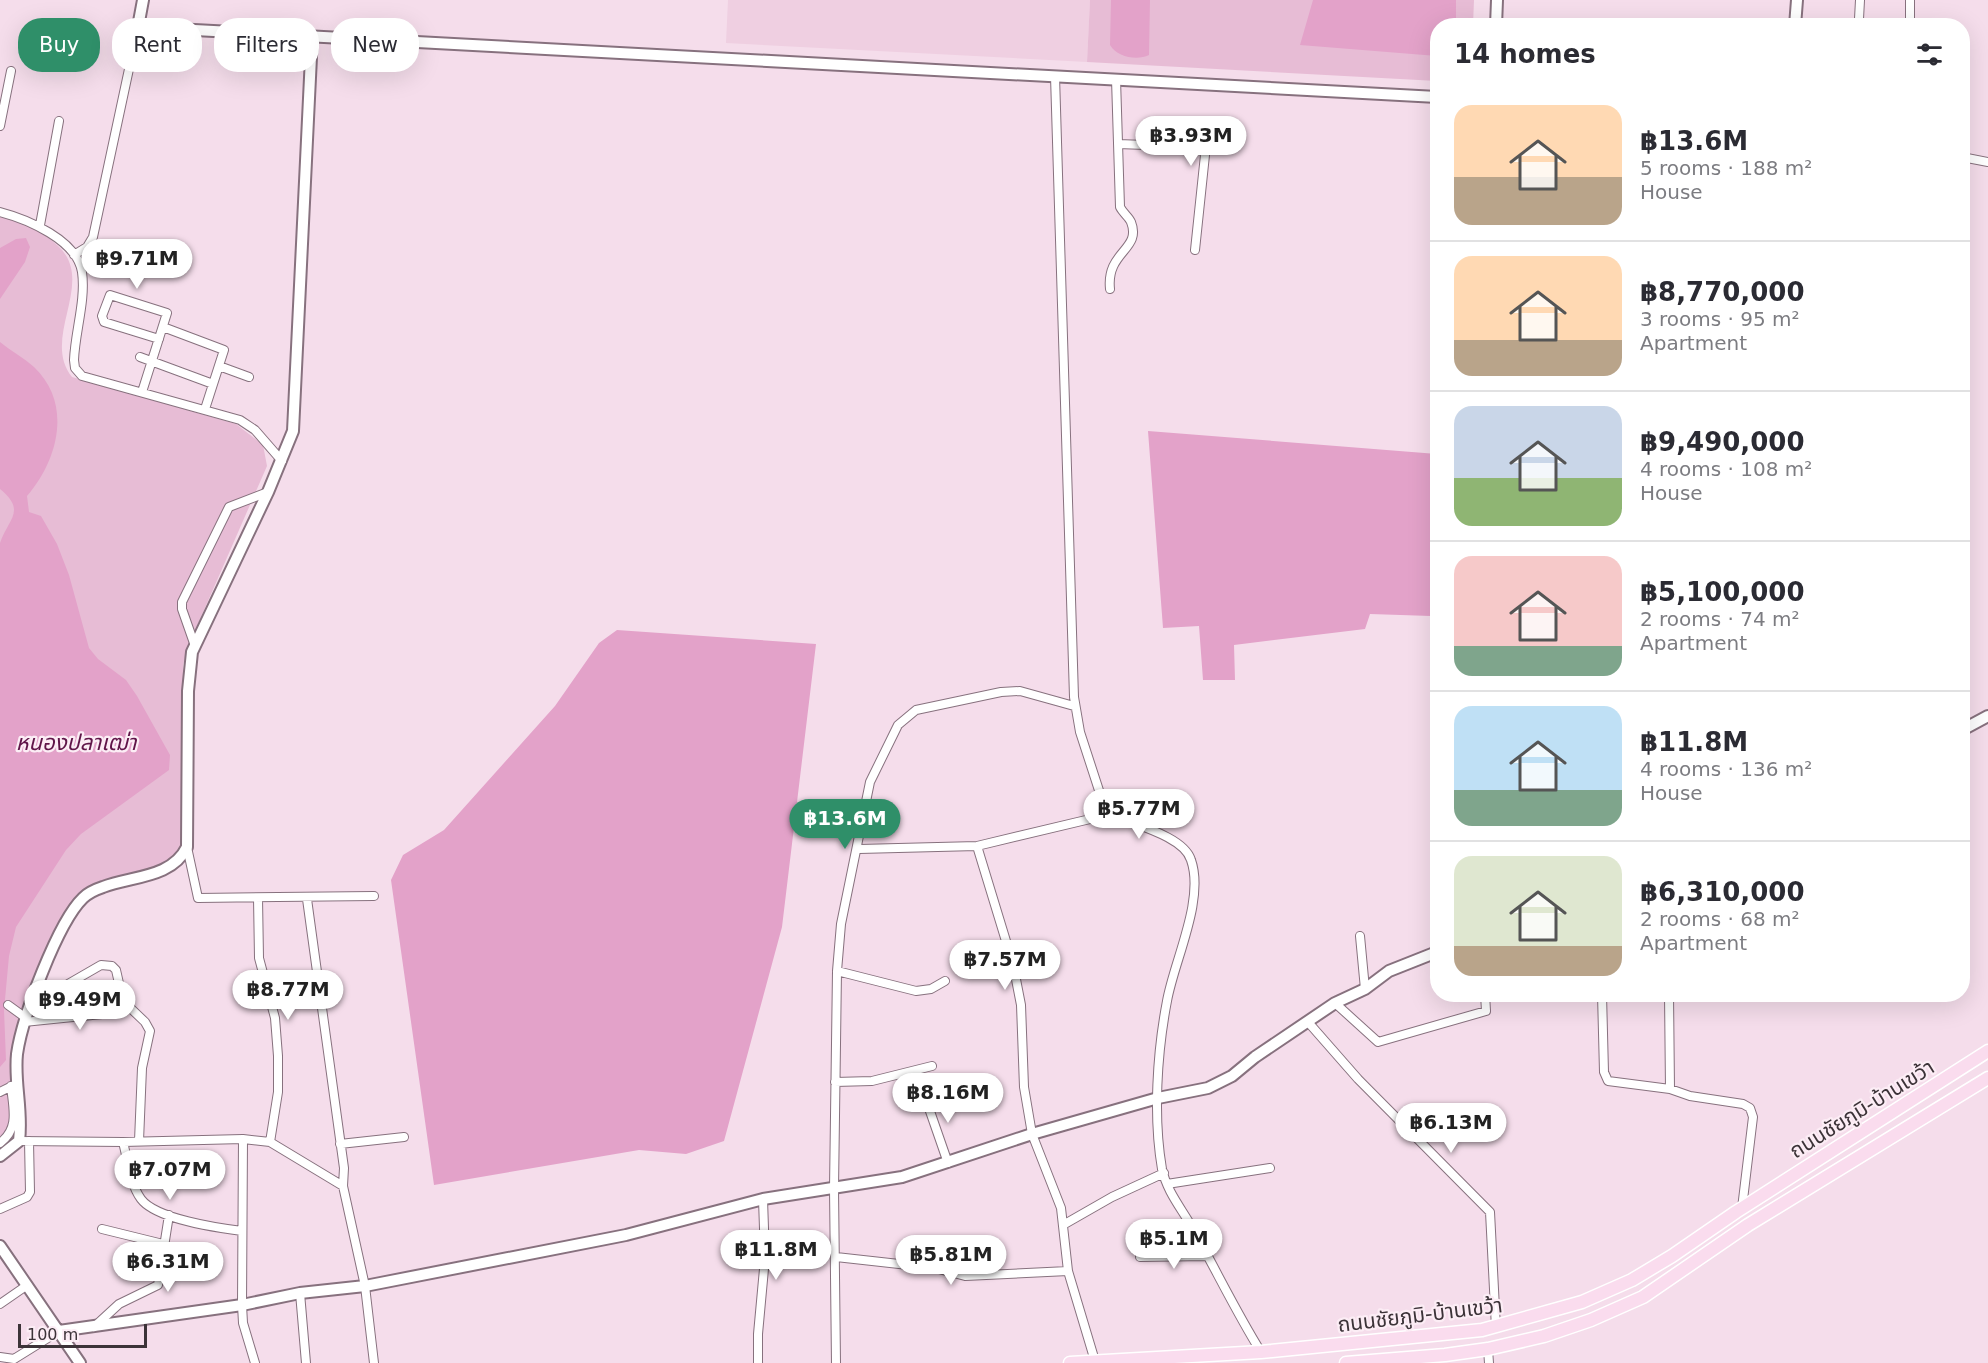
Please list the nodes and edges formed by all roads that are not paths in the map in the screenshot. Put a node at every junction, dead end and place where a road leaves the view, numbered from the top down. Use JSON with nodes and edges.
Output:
{"nodes":[{"id":1,"x":143,"y":0,"type":"edge"},
{"id":2,"x":1497,"y":0,"type":"edge"},
{"id":3,"x":1797,"y":0,"type":"edge"},
{"id":4,"x":1860,"y":0,"type":"edge"},
{"id":5,"x":1910,"y":0,"type":"edge"},
{"id":6,"x":140,"y":18,"type":"edge"},
{"id":7,"x":1496,"y":18,"type":"edge"},
{"id":8,"x":1796,"y":18,"type":"edge"},
{"id":9,"x":1859,"y":18,"type":"edge"},
{"id":10,"x":1910,"y":18,"type":"edge"},
{"id":11,"x":319,"y":36,"type":"edge"},
{"id":12,"x":11,"y":71,"type":"dead end"},
{"id":13,"x":128,"y":72,"type":"edge"},
{"id":14,"x":310,"y":72,"type":"edge"},
{"id":15,"x":1055,"y":76,"type":"junction"},
{"id":16,"x":1116,"y":80,"type":"junction"},
{"id":17,"x":1430,"y":97,"type":"edge"},
{"id":18,"x":59,"y":122,"type":"dead end"},
{"id":19,"x":0,"y":126,"type":"edge"},
{"id":20,"x":1118,"y":144,"type":"junction"},
{"id":21,"x":1970,"y":159,"type":"edge"},
{"id":22,"x":1988,"y":162,"type":"edge"},
{"id":23,"x":0,"y":212,"type":"edge"},
{"id":24,"x":40,"y":225,"type":"junction"},
{"id":25,"x":1196,"y":250,"type":"dead end"},
{"id":26,"x":74,"y":255,"type":"junction"},
{"id":27,"x":1110,"y":289,"type":"dead end"},
{"id":28,"x":163,"y":327,"type":"junction"},
{"id":29,"x":159,"y":339,"type":"junction"},
{"id":30,"x":140,"y":357,"type":"dead end"},
{"id":31,"x":152,"y":361,"type":"junction"},
{"id":32,"x":219,"y":366,"type":"junction"},
{"id":33,"x":249,"y":377,"type":"dead end"},
{"id":34,"x":213,"y":384,"type":"junction"},
{"id":35,"x":142,"y":392,"type":"junction"},
{"id":36,"x":205,"y":409,"type":"junction"},
{"id":37,"x":282,"y":460,"type":"junction"},
{"id":38,"x":268,"y":492,"type":"junction"},
{"id":39,"x":195,"y":646,"type":"junction"},
{"id":40,"x":1074,"y":706,"type":"junction"},
{"id":41,"x":1988,"y":716,"type":"edge"},
{"id":42,"x":1970,"y":726,"type":"edge"},
{"id":43,"x":1107,"y":815,"type":"junction"},
{"id":44,"x":976,"y":846,"type":"junction"},
{"id":45,"x":187,"y":848,"type":"junction"},
{"id":46,"x":858,"y":849,"type":"junction"},
{"id":47,"x":374,"y":896,"type":"dead end"},
{"id":48,"x":258,"y":898,"type":"junction"},
{"id":49,"x":307,"y":899,"type":"junction"},
{"id":50,"x":1360,"y":936,"type":"dead end"},
{"id":51,"x":1430,"y":955,"type":"edge"},
{"id":52,"x":837,"y":971,"type":"junction"},
{"id":53,"x":945,"y":981,"type":"dead end"},
{"id":54,"x":1365,"y":989,"type":"junction"},
{"id":55,"x":123,"y":1000,"type":"junction"},
{"id":56,"x":1485,"y":1002,"type":"edge"},
{"id":57,"x":1602,"y":1002,"type":"edge"},
{"id":58,"x":1669,"y":1002,"type":"edge"},
{"id":59,"x":1335,"y":1003,"type":"junction"},
{"id":60,"x":8,"y":1005,"type":"dead end"},
{"id":61,"x":30,"y":1006,"type":"junction"},
{"id":62,"x":25,"y":1020,"type":"junction"},
{"id":63,"x":1308,"y":1022,"type":"junction"},
{"id":64,"x":1988,"y":1051,"type":"edge"},
{"id":65,"x":932,"y":1066,"type":"dead end"},
{"id":66,"x":835,"y":1082,"type":"junction"},
{"id":67,"x":1986,"y":1083,"type":"edge"},
{"id":68,"x":14,"y":1084,"type":"junction"},
{"id":69,"x":1670,"y":1089,"type":"junction"},
{"id":70,"x":0,"y":1092,"type":"edge"},
{"id":71,"x":924,"y":1094,"type":"dead end"},
{"id":72,"x":1158,"y":1098,"type":"junction"},
{"id":73,"x":1032,"y":1134,"type":"junction"},
{"id":74,"x":404,"y":1137,"type":"dead end"},
{"id":75,"x":243,"y":1139,"type":"junction"},
{"id":76,"x":24,"y":1141,"type":"junction"},
{"id":77,"x":139,"y":1141,"type":"junction"},
{"id":78,"x":123,"y":1142,"type":"junction"},
{"id":79,"x":270,"y":1142,"type":"junction"},
{"id":80,"x":0,"y":1143,"type":"edge"},
{"id":81,"x":340,"y":1144,"type":"junction"},
{"id":82,"x":0,"y":1156,"type":"edge"},
{"id":83,"x":948,"y":1163,"type":"junction"},
{"id":84,"x":1270,"y":1168,"type":"dead end"},
{"id":85,"x":1164,"y":1173,"type":"junction"},
{"id":86,"x":1167,"y":1184,"type":"junction"},
{"id":87,"x":343,"y":1186,"type":"junction"},
{"id":88,"x":834,"y":1189,"type":"junction"},
{"id":89,"x":763,"y":1199,"type":"junction"},
{"id":90,"x":1742,"y":1208,"type":"junction"},
{"id":91,"x":0,"y":1209,"type":"edge"},
{"id":92,"x":169,"y":1215,"type":"junction"},
{"id":93,"x":1063,"y":1225,"type":"junction"},
{"id":94,"x":102,"y":1229,"type":"dead end"},
{"id":95,"x":242,"y":1231,"type":"junction"},
{"id":96,"x":163,"y":1244,"type":"junction"},
{"id":97,"x":0,"y":1246,"type":"edge"},
{"id":98,"x":1206,"y":1256,"type":"junction"},
{"id":99,"x":836,"y":1257,"type":"junction"},
{"id":100,"x":1140,"y":1257,"type":"dead end"},
{"id":101,"x":1068,"y":1271,"type":"junction"},
{"id":102,"x":26,"y":1286,"type":"junction"},
{"id":103,"x":365,"y":1286,"type":"junction"},
{"id":104,"x":300,"y":1293,"type":"junction"},
{"id":105,"x":0,"y":1304,"type":"edge"},
{"id":106,"x":242,"y":1305,"type":"junction"},
{"id":107,"x":94,"y":1327,"type":"junction"},
{"id":108,"x":1496,"y":1328,"type":"junction"},
{"id":109,"x":59,"y":1331,"type":"junction"},
{"id":110,"x":1488,"y":1348,"type":"junction"},
{"id":111,"x":1261,"y":1352,"type":"junction"},
{"id":112,"x":0,"y":1357,"type":"edge"},
{"id":113,"x":1095,"y":1361,"type":"junction"},
{"id":114,"x":80,"y":1363,"type":"edge"},
{"id":115,"x":255,"y":1363,"type":"edge"},
{"id":116,"x":306,"y":1363,"type":"edge"},
{"id":117,"x":374,"y":1363,"type":"edge"},
{"id":118,"x":758,"y":1363,"type":"edge"},
{"id":119,"x":836,"y":1363,"type":"edge"},
{"id":120,"x":1070,"y":1363,"type":"edge"},
{"id":121,"x":1346,"y":1363,"type":"edge"},
{"id":122,"x":1490,"y":1363,"type":"edge"}],
"edges":[{"from":1,"to":6,"type":"street"},
{"from":2,"to":7,"type":"street"},
{"from":3,"to":8,"type":"street"},
{"from":4,"to":9,"type":"street"},
{"from":5,"to":10,"type":"street"},
{"from":11,"to":15,"type":"street"},
{"from":12,"to":19,"type":"street"},
{"from":13,"to":26,"type":"street"},
{"from":14,"to":37,"type":"street"},
{"from":15,"to":16,"type":"street"},
{"from":15,"to":40,"type":"street"},
{"from":16,"to":17,"type":"street"},
{"from":16,"to":20,"type":"street"},
{"from":18,"to":24,"type":"street"},
{"from":20,"to":25,"type":"street"},
{"from":20,"to":27,"type":"street"},
{"from":21,"to":22,"type":"street"},
{"from":23,"to":24,"type":"street"},
{"from":24,"to":26,"type":"street"},
{"from":26,"to":35,"type":"street"},
{"from":28,"to":29,"type":"street"},
{"from":28,"to":29,"type":"street"},
{"from":28,"to":32,"type":"street"},
{"from":29,"to":31,"type":"street"},
{"from":30,"to":31,"type":"street"},
{"from":31,"to":34,"type":"street"},
{"from":31,"to":35,"type":"street"},
{"from":32,"to":33,"type":"street"},
{"from":32,"to":34,"type":"street"},
{"from":34,"to":36,"type":"street"},
{"from":35,"to":36,"type":"street"},
{"from":36,"to":37,"type":"street"},
{"from":37,"to":38,"type":"street"},
{"from":38,"to":39,"type":"street"},
{"from":38,"to":39,"type":"street"},
{"from":39,"to":45,"type":"street"},
{"from":40,"to":43,"type":"street"},
{"from":40,"to":46,"type":"street"},
{"from":41,"to":42,"type":"street"},
{"from":43,"to":44,"type":"street"},
{"from":43,"to":72,"type":"street"},
{"from":44,"to":46,"type":"street"},
{"from":44,"to":73,"type":"street"},
{"from":45,"to":48,"type":"street"},
{"from":45,"to":61,"type":"street"},
{"from":46,"to":52,"type":"street"},
{"from":47,"to":49,"type":"street"},
{"from":48,"to":49,"type":"street"},
{"from":48,"to":79,"type":"street"},
{"from":49,"to":81,"type":"street"},
{"from":50,"to":54,"type":"street"},
{"from":51,"to":54,"type":"street"},
{"from":52,"to":53,"type":"street"},
{"from":52,"to":66,"type":"street"},
{"from":54,"to":59,"type":"street"},
{"from":55,"to":61,"type":"street"},
{"from":55,"to":62,"type":"street"},
{"from":55,"to":77,"type":"street"},
{"from":56,"to":59,"type":"street"},
{"from":57,"to":69,"type":"street"},
{"from":58,"to":69,"type":"street"},
{"from":59,"to":63,"type":"street"},
{"from":60,"to":62,"type":"street"},
{"from":61,"to":62,"type":"street"},
{"from":62,"to":68,"type":"street"},
{"from":63,"to":72,"type":"street"},
{"from":63,"to":108,"type":"street"},
{"from":64,"to":90,"type":"main road","name":"ถนนชัยภูมิ-บ้านเขว้า"},
{"from":65,"to":66,"type":"street"},
{"from":66,"to":88,"type":"street"},
{"from":67,"to":110,"type":"main road","name":"ถนนชัยภูมิ-บ้านเขว้า"},
{"from":68,"to":70,"type":"street"},
{"from":68,"to":76,"type":"street"},
{"from":68,"to":80,"type":"street"},
{"from":69,"to":90,"type":"street"},
{"from":71,"to":83,"type":"street"},
{"from":72,"to":73,"type":"street"},
{"from":72,"to":85,"type":"street"},
{"from":73,"to":83,"type":"street"},
{"from":73,"to":93,"type":"street"},
{"from":74,"to":81,"type":"street"},
{"from":75,"to":77,"type":"street"},
{"from":75,"to":79,"type":"street"},
{"from":75,"to":95,"type":"street"},
{"from":76,"to":78,"type":"street"},
{"from":76,"to":82,"type":"street"},
{"from":76,"to":91,"type":"street"},
{"from":77,"to":78,"type":"street"},
{"from":78,"to":92,"type":"street"},
{"from":79,"to":87,"type":"street"},
{"from":81,"to":87,"type":"street"},
{"from":83,"to":88,"type":"street"},
{"from":84,"to":86,"type":"street"},
{"from":85,"to":86,"type":"street"},
{"from":85,"to":93,"type":"street"},
{"from":86,"to":98,"type":"street"},
{"from":87,"to":103,"type":"street"},
{"from":88,"to":89,"type":"street"},
{"from":88,"to":99,"type":"street"},
{"from":89,"to":103,"type":"street"},
{"from":89,"to":118,"type":"street"},
{"from":90,"to":108,"type":"main road","name":"ถนนชัยภูมิ-บ้านเขว้า"},
{"from":92,"to":95,"type":"street"},
{"from":92,"to":96,"type":"street"},
{"from":93,"to":101,"type":"street"},
{"from":94,"to":96,"type":"street"},
{"from":95,"to":106,"type":"street"},
{"from":96,"to":107,"type":"street"},
{"from":97,"to":102,"type":"street"},
{"from":98,"to":100,"type":"street"},
{"from":98,"to":111,"type":"street"},
{"from":99,"to":101,"type":"street"},
{"from":99,"to":119,"type":"street"},
{"from":101,"to":113,"type":"street"},
{"from":102,"to":105,"type":"street"},
{"from":102,"to":109,"type":"street"},
{"from":103,"to":104,"type":"street"},
{"from":103,"to":117,"type":"street"},
{"from":104,"to":106,"type":"street"},
{"from":104,"to":116,"type":"street"},
{"from":106,"to":107,"type":"street"},
{"from":106,"to":115,"type":"street"},
{"from":107,"to":109,"type":"street"},
{"from":108,"to":111,"type":"main road","name":"ถนนชัยภูมิ-บ้านเขว้า"},
{"from":109,"to":112,"type":"street"},
{"from":109,"to":114,"type":"street"},
{"from":110,"to":121,"type":"main road","name":"ถนนชัยภูมิ-บ้านเขว้า"},
{"from":110,"to":122,"type":"street"},
{"from":111,"to":113,"type":"main road","name":"ถนนชัยภูมิ-บ้านเขว้า"},
{"from":113,"to":120,"type":"main road","name":"ถนนชัยภูมิ-บ้านเขว้า"}]}
